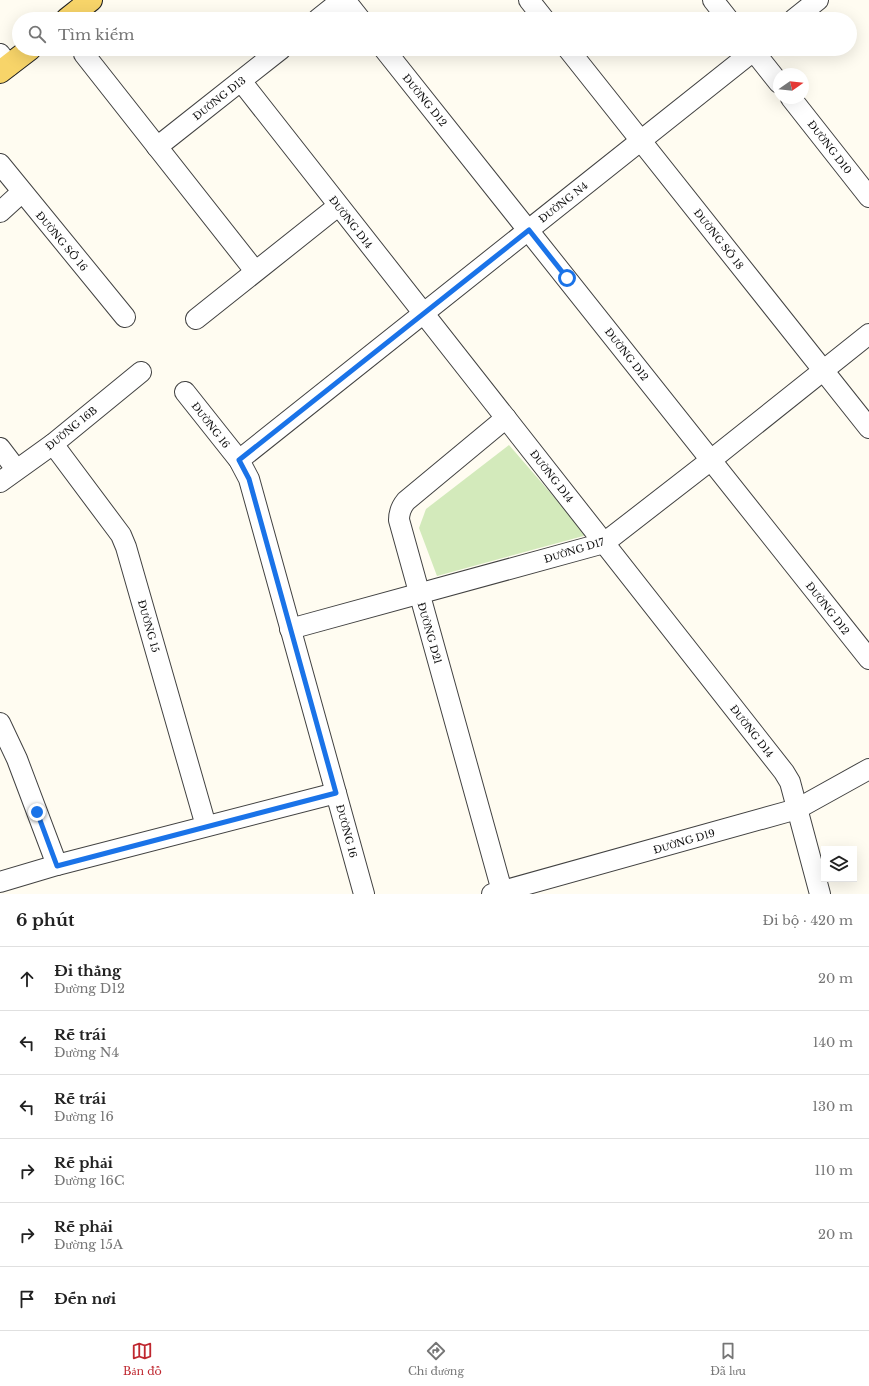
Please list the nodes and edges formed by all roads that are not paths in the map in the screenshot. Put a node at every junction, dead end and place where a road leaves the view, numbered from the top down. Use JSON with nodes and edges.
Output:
{"nodes":[{"id":1,"x":91,"y":0,"type":"edge"},
{"id":2,"x":342,"y":0,"type":"edge"},
{"id":3,"x":345,"y":0,"type":"edge"},
{"id":4,"x":529,"y":0,"type":"edge"},
{"id":5,"x":713,"y":0,"type":"edge"},
{"id":6,"x":818,"y":0,"type":"edge"},
{"id":7,"x":76,"y":12,"type":"edge"},
{"id":8,"x":327,"y":12,"type":"edge"},
{"id":9,"x":354,"y":12,"type":"edge"},
{"id":10,"x":538,"y":12,"type":"edge"},
{"id":11,"x":722,"y":12,"type":"edge"},
{"id":12,"x":803,"y":12,"type":"edge"},
{"id":13,"x":17,"y":56,"type":"edge"},
{"id":14,"x":86,"y":56,"type":"edge"},
{"id":15,"x":271,"y":56,"type":"edge"},
{"id":16,"x":390,"y":56,"type":"edge"},
{"id":17,"x":574,"y":56,"type":"edge"},
{"id":18,"x":746,"y":56,"type":"edge"},
{"id":19,"x":759,"y":56,"type":"edge"},
{"id":20,"x":3,"y":64,"type":"edge"},
{"id":21,"x":773,"y":75,"type":"edge"},
{"id":22,"x":240,"y":81,"type":"junction"},
{"id":23,"x":796,"y":104,"type":"edge"},
{"id":24,"x":641,"y":140,"type":"junction"},
{"id":25,"x":157,"y":147,"type":"junction"},
{"id":26,"x":0,"y":164,"type":"edge"},
{"id":27,"x":22,"y":192,"type":"junction"},
{"id":28,"x":869,"y":197,"type":"edge"},
{"id":29,"x":338,"y":206,"type":"junction"},
{"id":30,"x":0,"y":212,"type":"edge"},
{"id":31,"x":529,"y":230,"type":"junction"},
{"id":32,"x":255,"y":271,"type":"junction"},
{"id":33,"x":424,"y":314,"type":"junction"},
{"id":34,"x":125,"y":317,"type":"dead end"},
{"id":35,"x":196,"y":319,"type":"dead end"},
{"id":36,"x":869,"y":334,"type":"edge"},
{"id":37,"x":823,"y":370,"type":"junction"},
{"id":38,"x":141,"y":372,"type":"dead end"},
{"id":39,"x":185,"y":392,"type":"dead end"},
{"id":40,"x":506,"y":418,"type":"junction"},
{"id":41,"x":869,"y":428,"type":"edge"},
{"id":42,"x":52,"y":444,"type":"junction"},
{"id":43,"x":0,"y":448,"type":"edge"},
{"id":44,"x":239,"y":460,"type":"junction"},
{"id":45,"x":711,"y":460,"type":"junction"},
{"id":46,"x":16,"y":469,"type":"junction"},
{"id":47,"x":0,"y":482,"type":"edge"},
{"id":48,"x":604,"y":543,"type":"junction"},
{"id":49,"x":418,"y":594,"type":"junction"},
{"id":50,"x":290,"y":629,"type":"junction"},
{"id":51,"x":869,"y":659,"type":"edge"},
{"id":52,"x":0,"y":723,"type":"edge"},
{"id":53,"x":869,"y":769,"type":"edge"},
{"id":54,"x":336,"y":793,"type":"junction"},
{"id":55,"x":797,"y":809,"type":"junction"},
{"id":56,"x":206,"y":826,"type":"junction"},
{"id":57,"x":57,"y":866,"type":"junction"},
{"id":58,"x":0,"y":882,"type":"edge"},
{"id":59,"x":497,"y":893,"type":"edge"},
{"id":60,"x":364,"y":894,"type":"edge"},
{"id":61,"x":820,"y":894,"type":"edge"}],
"edges":[{"from":1,"to":7,"type":"main road"},
{"from":2,"to":8,"type":"street"},
{"from":3,"to":9,"type":"street"},
{"from":4,"to":10,"type":"street"},
{"from":5,"to":11,"type":"street"},
{"from":6,"to":12,"type":"street"},
{"from":13,"to":20,"type":"main road"},
{"from":14,"to":25,"type":"street"},
{"from":15,"to":22,"type":"street","name":"ĐƯỜNG D13"},
{"from":16,"to":31,"type":"street","name":"ĐƯỜNG D12"},
{"from":17,"to":24,"type":"street","name":"ĐƯỜNG SỐ 18"},
{"from":18,"to":24,"type":"street","name":"ĐƯỜNG N4"},
{"from":19,"to":21,"type":"street"},
{"from":22,"to":25,"type":"street","name":"ĐƯỜNG D13"},
{"from":22,"to":29,"type":"street","name":"ĐƯỜNG D14"},
{"from":23,"to":28,"type":"street","name":"ĐƯỜNG D10"},
{"from":24,"to":31,"type":"street","name":"ĐƯỜNG N4"},
{"from":24,"to":37,"type":"street","name":"ĐƯỜNG SỐ 18"},
{"from":25,"to":32,"type":"street"},
{"from":26,"to":27,"type":"street","name":"ĐƯỜNG SỐ 16"},
{"from":27,"to":30,"type":"street"},
{"from":27,"to":34,"type":"street","name":"ĐƯỜNG SỐ 16"},
{"from":29,"to":32,"type":"street"},
{"from":29,"to":33,"type":"street","name":"ĐƯỜNG D14"},
{"from":31,"to":33,"type":"street","name":"ĐƯỜNG N4"},
{"from":31,"to":45,"type":"street","name":"ĐƯỜNG D12"},
{"from":32,"to":35,"type":"street"},
{"from":33,"to":40,"type":"street","name":"ĐƯỜNG D14"},
{"from":33,"to":44,"type":"street","name":"ĐƯỜNG N4"},
{"from":36,"to":37,"type":"street","name":"ĐƯỜNG D17"},
{"from":37,"to":41,"type":"street","name":"ĐƯỜNG SỐ 18"},
{"from":37,"to":45,"type":"street","name":"ĐƯỜNG D17"},
{"from":38,"to":42,"type":"street","name":"ĐƯỜNG 16B"},
{"from":39,"to":44,"type":"street","name":"ĐƯỜNG 16"},
{"from":40,"to":48,"type":"street","name":"ĐƯỜNG D14"},
{"from":40,"to":49,"type":"street","name":"ĐƯỜNG D21"},
{"from":42,"to":46,"type":"street","name":"ĐƯỜNG 16B"},
{"from":42,"to":56,"type":"street","name":"ĐƯỜNG 15"},
{"from":43,"to":46,"type":"street"},
{"from":44,"to":50,"type":"street","name":"ĐƯỜNG 16"},
{"from":45,"to":48,"type":"street","name":"ĐƯỜNG D17"},
{"from":45,"to":51,"type":"street","name":"ĐƯỜNG D12"},
{"from":46,"to":47,"type":"street","name":"ĐƯỜNG 16B"},
{"from":48,"to":49,"type":"street","name":"ĐƯỜNG D17"},
{"from":48,"to":55,"type":"street","name":"ĐƯỜNG D14"},
{"from":49,"to":50,"type":"street","name":"ĐƯỜNG D17"},
{"from":49,"to":59,"type":"street","name":"ĐƯỜNG D21"},
{"from":50,"to":54,"type":"street","name":"ĐƯỜNG 16"},
{"from":52,"to":57,"type":"street"},
{"from":53,"to":55,"type":"street","name":"ĐƯỜNG D19"},
{"from":54,"to":56,"type":"street"},
{"from":54,"to":60,"type":"street","name":"ĐƯỜNG 16"},
{"from":55,"to":59,"type":"street","name":"ĐƯỜNG D19"},
{"from":55,"to":61,"type":"street","name":"ĐƯỜNG D14"},
{"from":56,"to":57,"type":"street"},
{"from":57,"to":58,"type":"street"}]}
